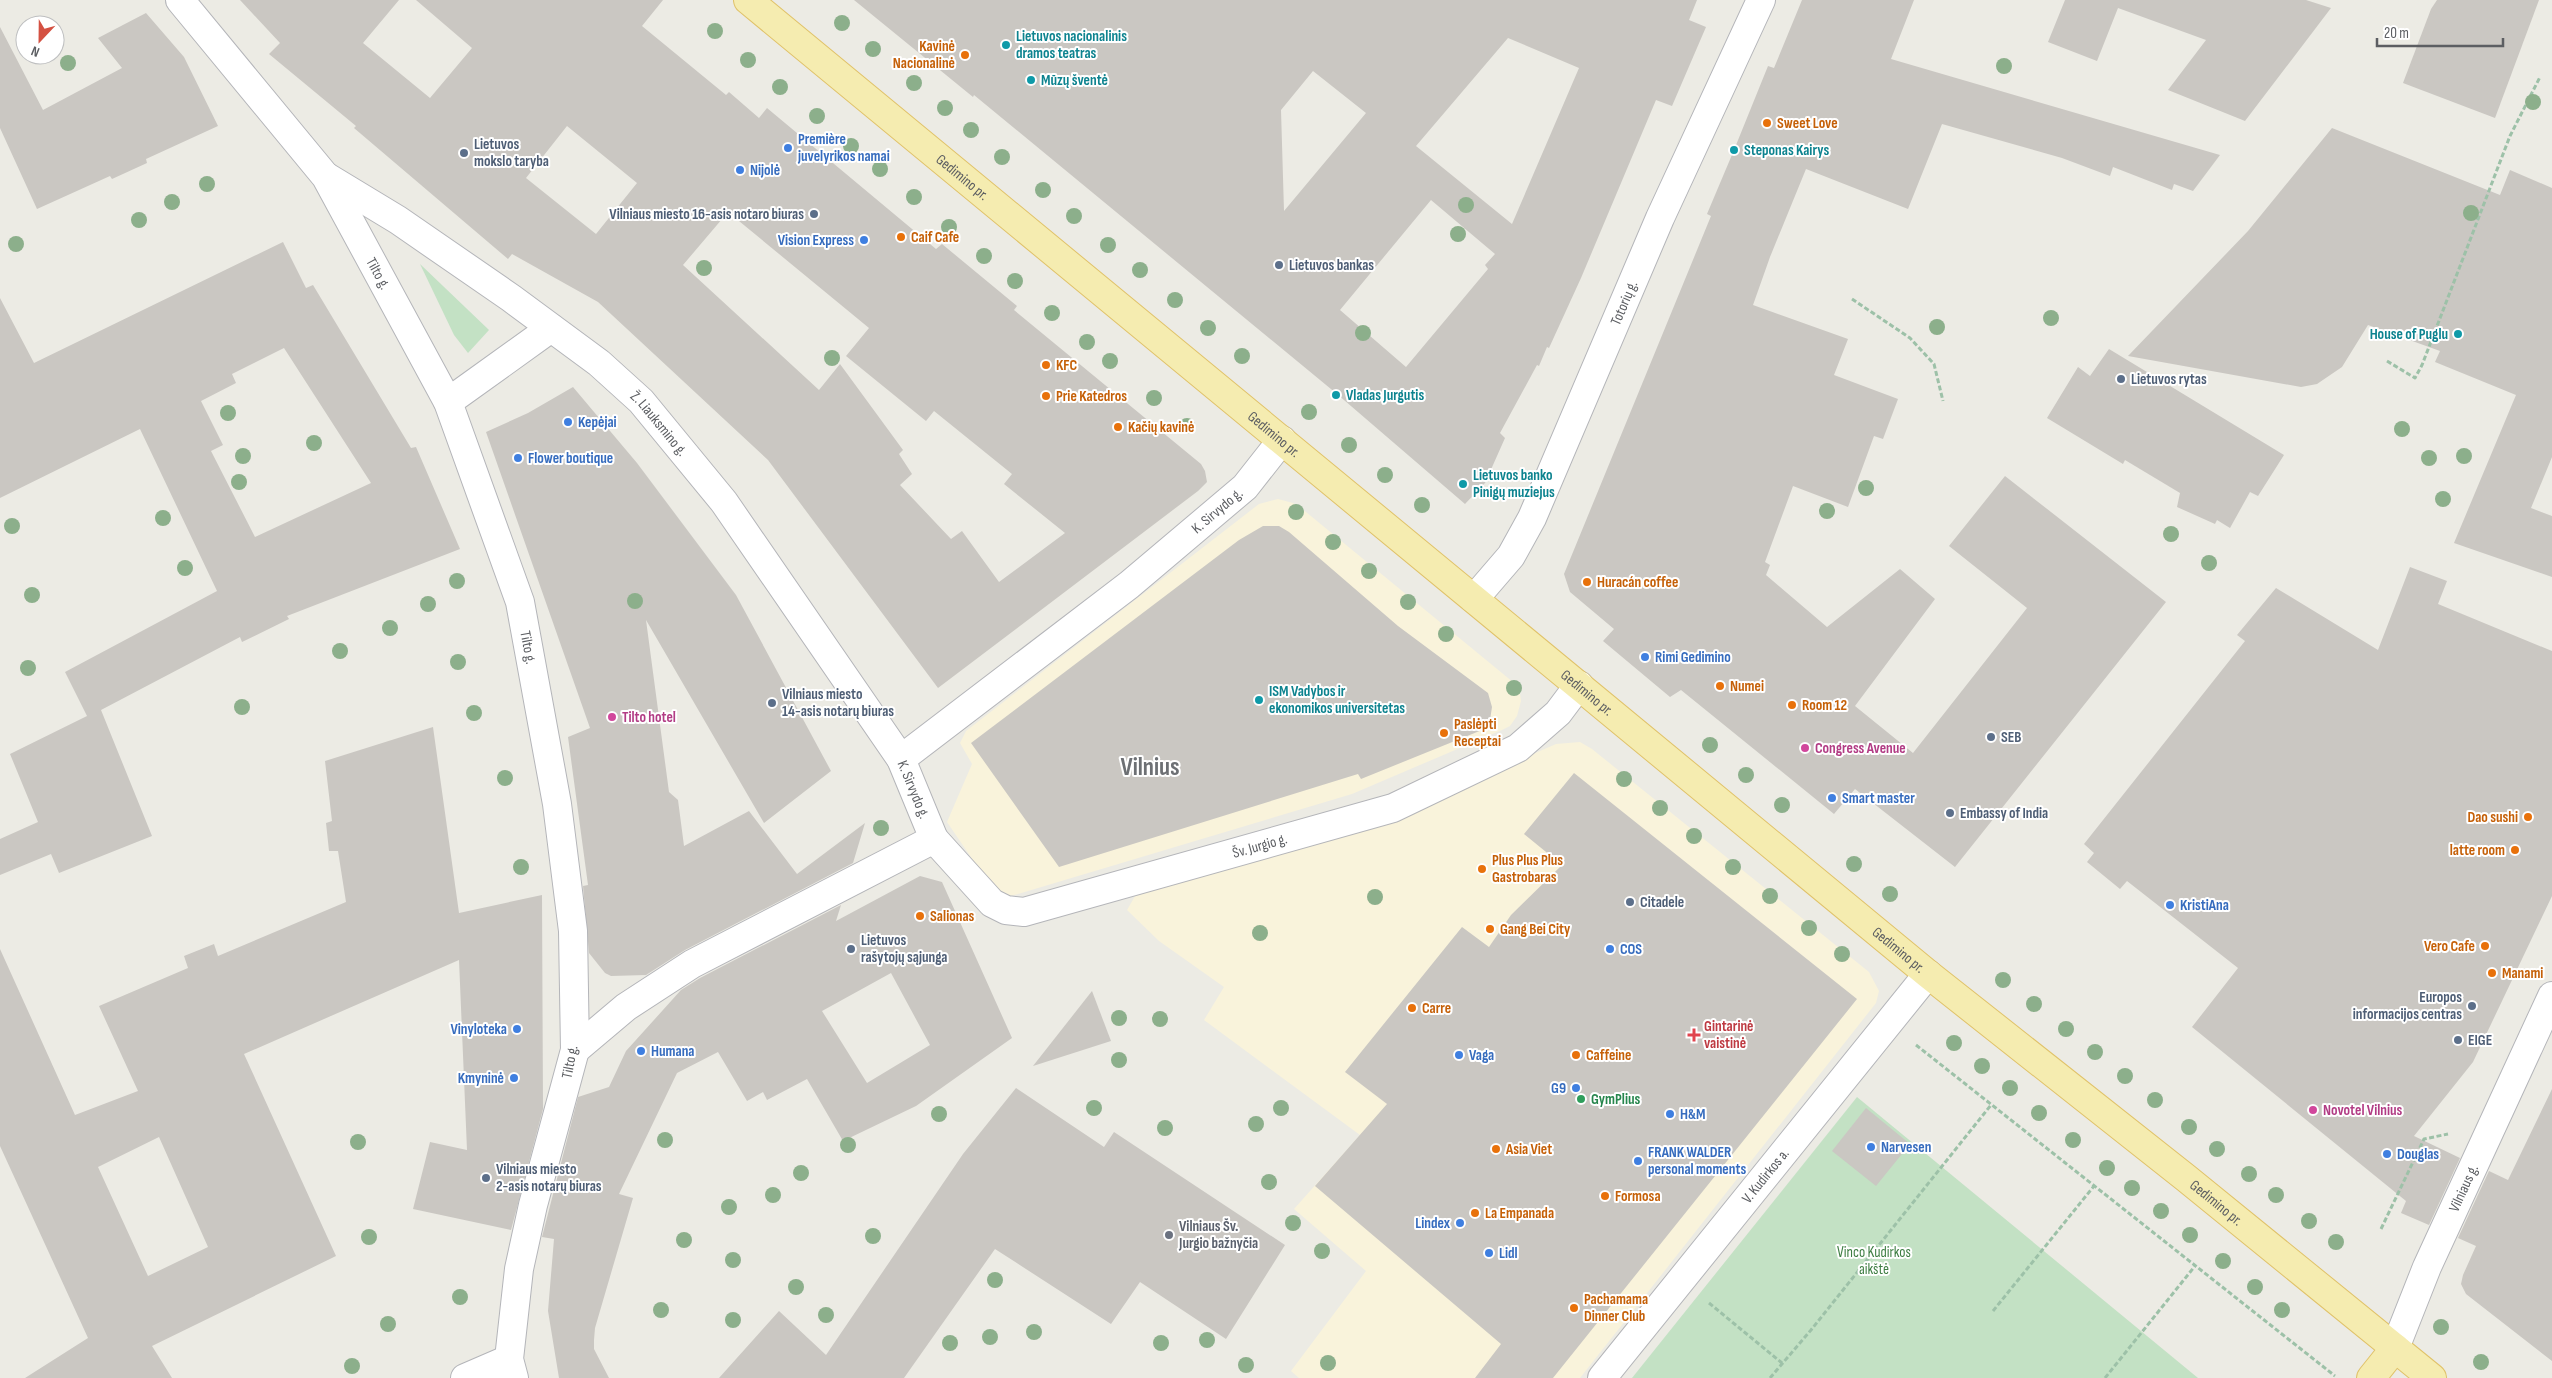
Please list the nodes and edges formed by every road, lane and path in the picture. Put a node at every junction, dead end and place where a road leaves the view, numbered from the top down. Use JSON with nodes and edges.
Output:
{"nodes":[{"id":1,"x":180,"y":0,"type":"edge"},
{"id":2,"x":748,"y":0,"type":"edge"},
{"id":3,"x":1761,"y":0,"type":"edge"},
{"id":4,"x":2540,"y":76,"type":"dead end"},
{"id":5,"x":326,"y":177,"type":"junction"},
{"id":6,"x":1852,"y":299,"type":"dead end"},
{"id":7,"x":551,"y":328,"type":"junction"},
{"id":8,"x":2387,"y":361,"type":"dead end"},
{"id":9,"x":1943,"y":401,"type":"dead end"},
{"id":10,"x":448,"y":402,"type":"junction"},
{"id":11,"x":1282,"y":440,"type":"junction"},
{"id":12,"x":1474,"y":599,"type":"junction"},
{"id":13,"x":1580,"y":685,"type":"junction"},
{"id":14,"x":901,"y":759,"type":"junction"},
{"id":15,"x":934,"y":838,"type":"junction"},
{"id":16,"x":1928,"y":974,"type":"junction"},
{"id":17,"x":2552,"y":996,"type":"edge"},
{"id":18,"x":1888,"y":1023,"type":"junction"},
{"id":19,"x":575,"y":1050,"type":"junction"},
{"id":20,"x":1991,"y":1105,"type":"junction"},
{"id":21,"x":2493,"y":1124,"type":"junction"},
{"id":22,"x":2094,"y":1186,"type":"junction"},
{"id":23,"x":2381,"y":1229,"type":"dead end"},
{"id":24,"x":2195,"y":1266,"type":"junction"},
{"id":25,"x":1681,"y":1280,"type":"junction"},
{"id":26,"x":1993,"y":1311,"type":"dead end"},
{"id":27,"x":2395,"y":1348,"type":"junction"},
{"id":28,"x":1782,"y":1363,"type":"junction"},
{"id":29,"x":511,"y":1369,"type":"edge"},
{"id":30,"x":465,"y":1378,"type":"edge"},
{"id":31,"x":1602,"y":1378,"type":"edge"},
{"id":32,"x":1770,"y":1378,"type":"edge"},
{"id":33,"x":2105,"y":1378,"type":"edge"},
{"id":34,"x":2338,"y":1378,"type":"edge"},
{"id":35,"x":2371,"y":1378,"type":"edge"},
{"id":36,"x":2432,"y":1378,"type":"edge"}],
"edges":[{"from":1,"to":5,"type":"street","name":"Tilto g."},
{"from":2,"to":11,"type":"main road","name":"Gedimino pr."},
{"from":3,"to":12,"type":"street","name":"Totorių g."},
{"from":4,"to":8,"type":"path"},
{"from":5,"to":7,"type":"street","name":"Ž. Liauksmino g."},
{"from":5,"to":10,"type":"street","name":"Tilto g."},
{"from":6,"to":9,"type":"path"},
{"from":7,"to":10,"type":"street"},
{"from":7,"to":14,"type":"street","name":"Ž. Liauksmino g."},
{"from":10,"to":19,"type":"street","name":"Tilto g."},
{"from":11,"to":12,"type":"main road","name":"Gedimino pr."},
{"from":11,"to":14,"type":"street","name":"K. Sirvydo g."},
{"from":12,"to":13,"type":"main road","name":"Gedimino pr."},
{"from":13,"to":15,"type":"street","name":"Šv. Jurgio g."},
{"from":13,"to":16,"type":"main road","name":"Gedimino pr."},
{"from":14,"to":15,"type":"street","name":"K. Sirvydo g."},
{"from":15,"to":19,"type":"street","name":"K. Sirvydo g."},
{"from":16,"to":18,"type":"street","name":"V. Kudirkos a."},
{"from":16,"to":27,"type":"main road","name":"Gedimino pr."},
{"from":17,"to":21,"type":"street","name":"Vilniaus g."},
{"from":18,"to":20,"type":"path"},
{"from":18,"to":25,"type":"street","name":"V. Kudirkos a."},
{"from":19,"to":29,"type":"street","name":"Tilto g."},
{"from":20,"to":22,"type":"path"},
{"from":20,"to":28,"type":"path"},
{"from":21,"to":23,"type":"path"},
{"from":21,"to":27,"type":"street","name":"Vilniaus g."},
{"from":22,"to":24,"type":"path"},
{"from":22,"to":26,"type":"path"},
{"from":24,"to":33,"type":"path"},
{"from":24,"to":34,"type":"path"},
{"from":25,"to":28,"type":"path"},
{"from":25,"to":31,"type":"street","name":"V. Kudirkos a."},
{"from":27,"to":35,"type":"main road","name":"Vilniaus g."},
{"from":27,"to":36,"type":"main road","name":"Gedimino pr."},
{"from":28,"to":32,"type":"path"},
{"from":29,"to":30,"type":"street"}]}
